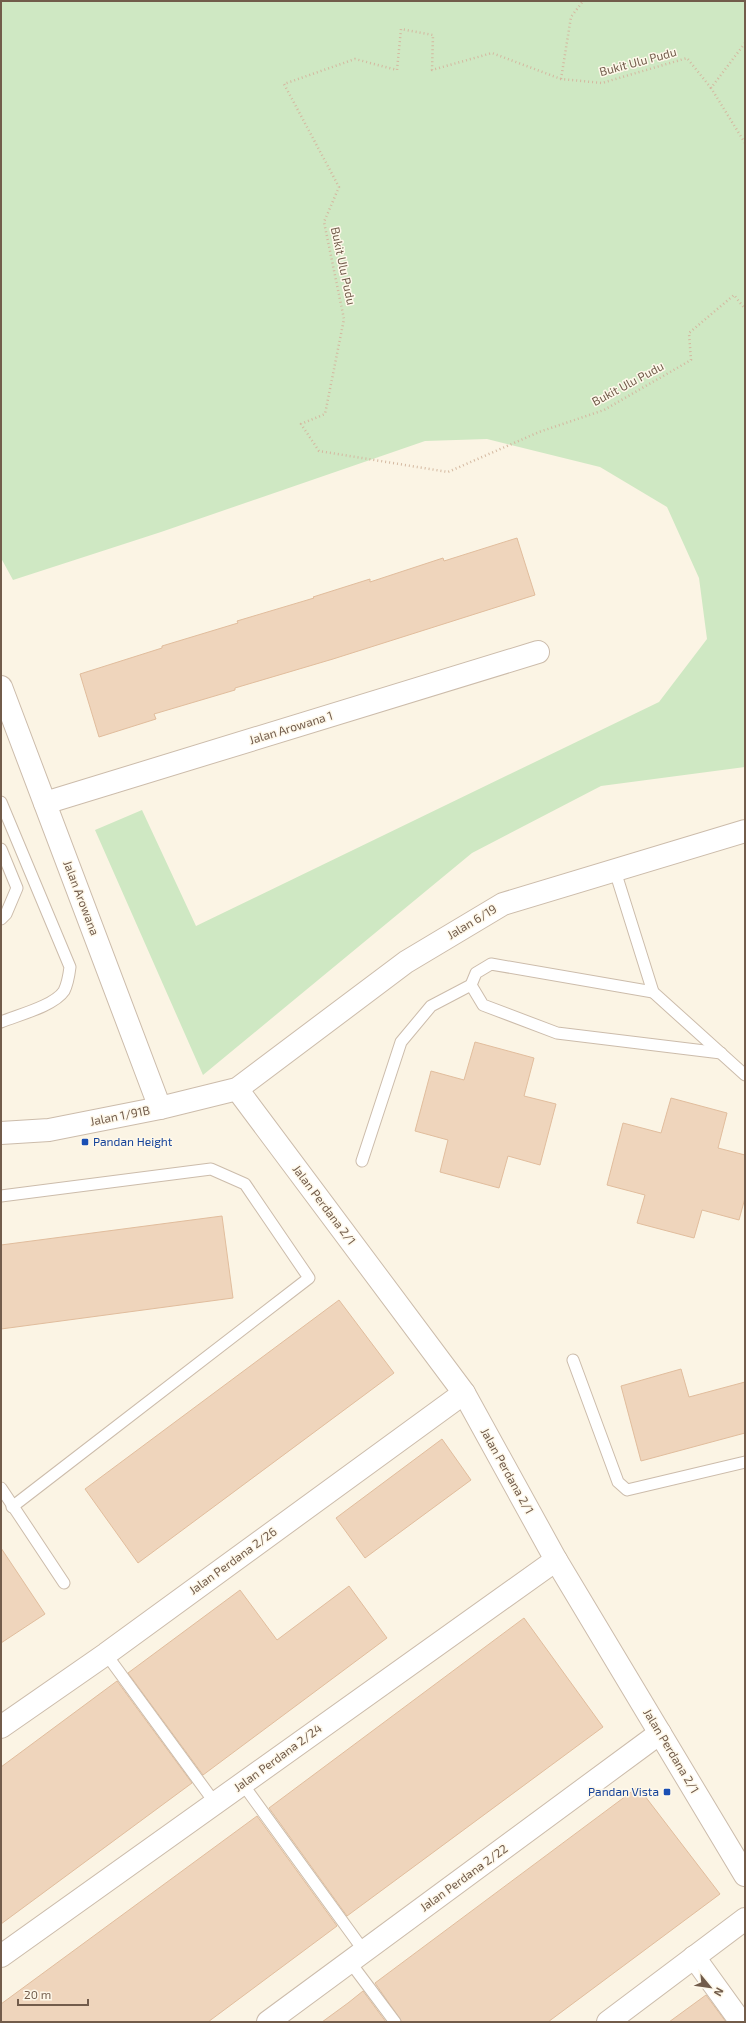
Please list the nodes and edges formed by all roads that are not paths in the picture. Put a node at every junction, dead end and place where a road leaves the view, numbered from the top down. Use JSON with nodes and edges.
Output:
{"nodes":[{"id":1,"x":538,"y":652,"type":"dead end"},
{"id":2,"x":1,"y":687,"type":"edge"},
{"id":3,"x":1,"y":802,"type":"edge"},
{"id":4,"x":45,"y":803,"type":"junction"},
{"id":5,"x":745,"y":831,"type":"edge"},
{"id":6,"x":1,"y":849,"type":"edge"},
{"id":7,"x":615,"y":871,"type":"junction"},
{"id":8,"x":1,"y":919,"type":"edge"},
{"id":9,"x":472,"y":986,"type":"junction"},
{"id":10,"x":653,"y":992,"type":"junction"},
{"id":11,"x":1,"y":1022,"type":"edge"},
{"id":12,"x":721,"y":1053,"type":"junction"},
{"id":13,"x":745,"y":1074,"type":"edge"},
{"id":14,"x":238,"y":1089,"type":"junction"},
{"id":15,"x":160,"y":1108,"type":"junction"},
{"id":16,"x":1,"y":1133,"type":"edge"},
{"id":17,"x":362,"y":1161,"type":"dead end"},
{"id":18,"x":1,"y":1196,"type":"edge"},
{"id":19,"x":573,"y":1360,"type":"dead end"},
{"id":20,"x":464,"y":1393,"type":"junction"},
{"id":21,"x":745,"y":1462,"type":"edge"},
{"id":22,"x":1,"y":1488,"type":"edge"},
{"id":23,"x":12,"y":1507,"type":"junction"},
{"id":24,"x":556,"y":1560,"type":"junction"},
{"id":25,"x":64,"y":1583,"type":"dead end"},
{"id":26,"x":106,"y":1654,"type":"junction"},
{"id":27,"x":1,"y":1727,"type":"edge"},
{"id":28,"x":660,"y":1734,"type":"junction"},
{"id":29,"x":242,"y":1783,"type":"junction"},
{"id":30,"x":215,"y":1803,"type":"junction"},
{"id":31,"x":745,"y":1875,"type":"edge"},
{"id":32,"x":745,"y":1919,"type":"edge"},
{"id":33,"x":1,"y":1956,"type":"edge"},
{"id":34,"x":357,"y":1956,"type":"junction"},
{"id":35,"x":694,"y":1957,"type":"junction"},
{"id":36,"x":268,"y":2022,"type":"edge"},
{"id":37,"x":395,"y":2022,"type":"edge"},
{"id":38,"x":608,"y":2022,"type":"edge"},
{"id":39,"x":741,"y":2022,"type":"edge"}],
"edges":[{"from":1,"to":4,"type":"street","name":"Jalan Arowana 1"},
{"from":2,"to":4,"type":"street","name":"Jalan Arowana"},
{"from":3,"to":11,"type":"lane"},
{"from":4,"to":15,"type":"street","name":"Jalan Arowana"},
{"from":5,"to":7,"type":"street","name":"Jalan 6/19"},
{"from":6,"to":8,"type":"lane"},
{"from":7,"to":10,"type":"lane"},
{"from":7,"to":14,"type":"street","name":"Jalan 6/19"},
{"from":9,"to":10,"type":"lane"},
{"from":9,"to":12,"type":"lane"},
{"from":9,"to":17,"type":"lane"},
{"from":10,"to":12,"type":"lane"},
{"from":12,"to":13,"type":"lane"},
{"from":14,"to":15,"type":"street","name":"Jalan 1/91B"},
{"from":14,"to":20,"type":"street","name":"Jalan Perdana 2/1"},
{"from":15,"to":16,"type":"street","name":"Jalan 1/91B"},
{"from":18,"to":23,"type":"lane"},
{"from":19,"to":21,"type":"lane"},
{"from":20,"to":24,"type":"street","name":"Jalan Perdana 2/1"},
{"from":20,"to":26,"type":"street","name":"Jalan Perdana 2/26"},
{"from":22,"to":23,"type":"lane"},
{"from":23,"to":25,"type":"lane"},
{"from":24,"to":28,"type":"street","name":"Jalan Perdana 2/1"},
{"from":24,"to":29,"type":"street","name":"Jalan Perdana 2/24"},
{"from":26,"to":27,"type":"street","name":"Jalan Perdana 2/26"},
{"from":26,"to":30,"type":"lane"},
{"from":28,"to":31,"type":"street","name":"Jalan Perdana 2/1"},
{"from":28,"to":34,"type":"street","name":"Jalan Perdana 2/22"},
{"from":29,"to":30,"type":"street","name":"Jalan Perdana 2/24"},
{"from":29,"to":34,"type":"lane"},
{"from":30,"to":33,"type":"street","name":"Jalan Perdana 2/24"},
{"from":32,"to":35,"type":"street"},
{"from":34,"to":36,"type":"street","name":"Jalan Perdana 2/22"},
{"from":34,"to":37,"type":"lane"},
{"from":35,"to":38,"type":"street"},
{"from":35,"to":39,"type":"street"}]}
